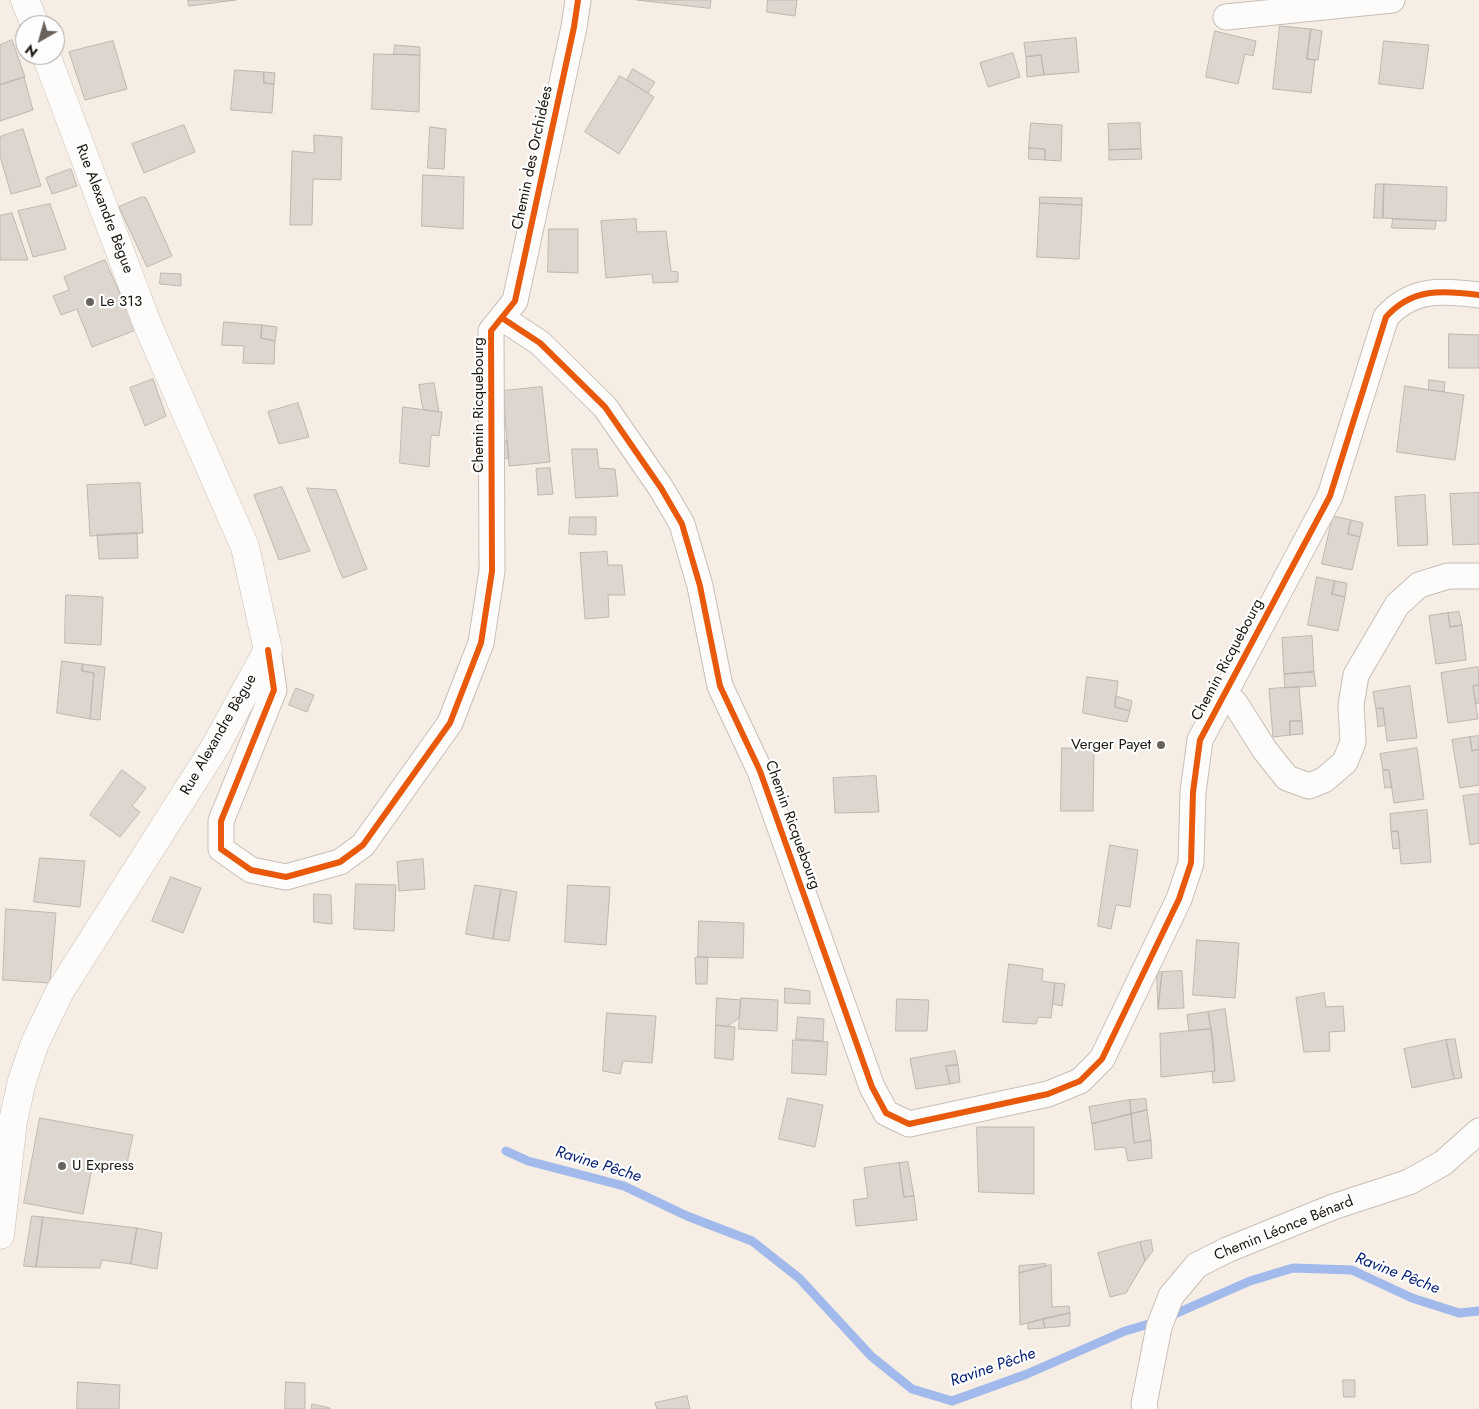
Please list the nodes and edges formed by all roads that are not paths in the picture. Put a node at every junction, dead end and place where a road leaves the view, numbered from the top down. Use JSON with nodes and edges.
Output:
{"nodes":[{"id":1,"x":26,"y":0,"type":"edge"},
{"id":2,"x":578,"y":0,"type":"edge"},
{"id":3,"x":1392,"y":0,"type":"edge"},
{"id":4,"x":31,"y":15,"type":"edge"},
{"id":5,"x":1226,"y":17,"type":"dead end"},
{"id":6,"x":50,"y":65,"type":"edge"},
{"id":7,"x":1479,"y":294,"type":"edge"},
{"id":8,"x":502,"y":318,"type":"junction"},
{"id":9,"x":1479,"y":576,"type":"edge"},
{"id":10,"x":268,"y":650,"type":"junction"},
{"id":11,"x":1225,"y":693,"type":"junction"},
{"id":12,"x":1479,"y":1131,"type":"edge"},
{"id":13,"x":0,"y":1235,"type":"edge"},
{"id":14,"x":1145,"y":1409,"type":"edge"}],
"edges":[{"from":1,"to":4,"type":"main road"},
{"from":2,"to":8,"type":"street","name":"Chemin des Orchidées"},
{"from":3,"to":5,"type":"street"},
{"from":6,"to":10,"type":"main road","name":"Rue Alexandre Bègue"},
{"from":7,"to":11,"type":"street","name":"Chemin Ricquebourg"},
{"from":8,"to":10,"type":"street","name":"Chemin Ricquebourg"},
{"from":8,"to":11,"type":"street","name":"Chemin Ricquebourg"},
{"from":9,"to":11,"type":"street"},
{"from":10,"to":13,"type":"main road","name":"Rue Alexandre Bègue"},
{"from":12,"to":14,"type":"street","name":"Chemin Léonce Bénard"}]}
